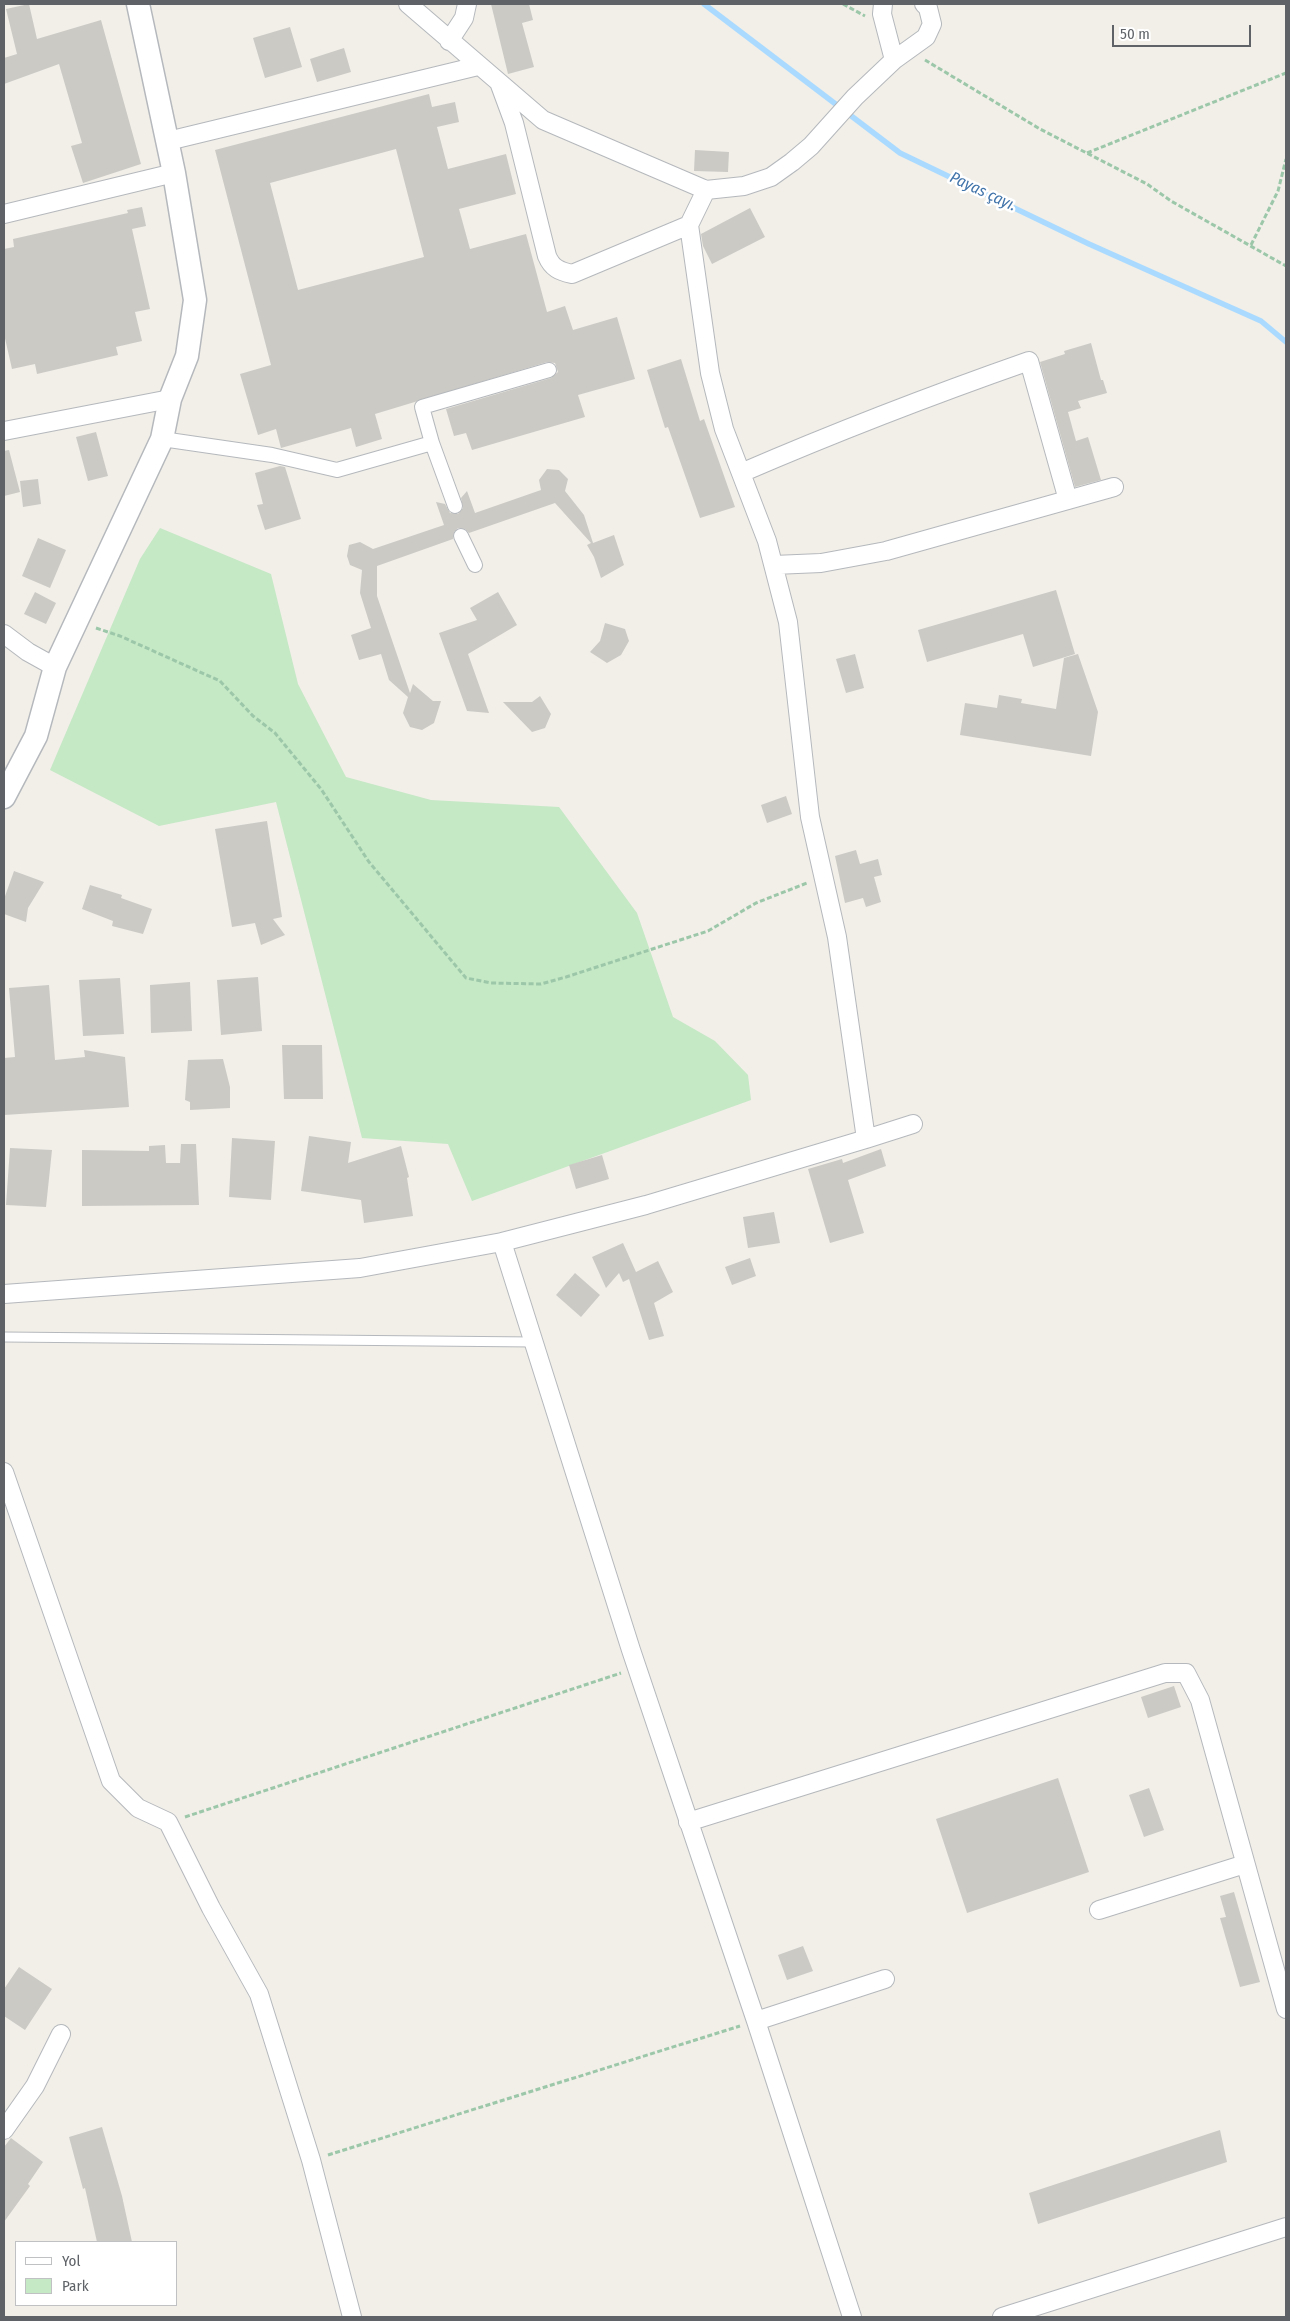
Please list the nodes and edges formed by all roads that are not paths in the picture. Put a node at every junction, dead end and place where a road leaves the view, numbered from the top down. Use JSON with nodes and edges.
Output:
{"nodes":[{"id":1,"x":138,"y":4,"type":"edge"},
{"id":2,"x":408,"y":4,"type":"edge"},
{"id":3,"x":468,"y":4,"type":"edge"},
{"id":4,"x":883,"y":4,"type":"edge"},
{"id":5,"x":924,"y":4,"type":"edge"},
{"id":6,"x":449,"y":41,"type":"junction"},
{"id":7,"x":901,"y":55,"type":"junction"},
{"id":8,"x":478,"y":66,"type":"junction"},
{"id":9,"x":500,"y":84,"type":"junction"},
{"id":10,"x":168,"y":141,"type":"junction"},
{"id":11,"x":174,"y":173,"type":"junction"},
{"id":12,"x":706,"y":190,"type":"junction"},
{"id":13,"x":4,"y":214,"type":"edge"},
{"id":14,"x":688,"y":225,"type":"junction"},
{"id":15,"x":550,"y":370,"type":"dead end"},
{"id":16,"x":170,"y":399,"type":"junction"},
{"id":17,"x":4,"y":432,"type":"edge"},
{"id":18,"x":162,"y":439,"type":"junction"},
{"id":19,"x":432,"y":443,"type":"junction"},
{"id":20,"x":741,"y":473,"type":"junction"},
{"id":21,"x":1114,"y":487,"type":"dead end"},
{"id":22,"x":1068,"y":500,"type":"junction"},
{"id":23,"x":455,"y":506,"type":"dead end"},
{"id":24,"x":461,"y":536,"type":"dead end"},
{"id":25,"x":475,"y":565,"type":"dead end"},
{"id":26,"x":774,"y":565,"type":"junction"},
{"id":27,"x":4,"y":634,"type":"edge"},
{"id":28,"x":55,"y":668,"type":"junction"},
{"id":29,"x":4,"y":797,"type":"edge"},
{"id":30,"x":913,"y":1124,"type":"dead end"},
{"id":31,"x":866,"y":1138,"type":"junction"},
{"id":32,"x":502,"y":1242,"type":"junction"},
{"id":33,"x":4,"y":1294,"type":"edge"},
{"id":34,"x":4,"y":1337,"type":"edge"},
{"id":35,"x":534,"y":1342,"type":"junction"},
{"id":36,"x":4,"y":1472,"type":"edge"},
{"id":37,"x":688,"y":1822,"type":"junction"},
{"id":38,"x":1245,"y":1864,"type":"junction"},
{"id":39,"x":1099,"y":1910,"type":"dead end"},
{"id":40,"x":885,"y":1979,"type":"dead end"},
{"id":41,"x":1286,"y":2009,"type":"edge"},
{"id":42,"x":756,"y":2021,"type":"junction"},
{"id":43,"x":61,"y":2034,"type":"dead end"},
{"id":44,"x":4,"y":2130,"type":"edge"},
{"id":45,"x":1286,"y":2227,"type":"edge"},
{"id":46,"x":352,"y":2317,"type":"edge"},
{"id":47,"x":852,"y":2317,"type":"edge"},
{"id":48,"x":1002,"y":2317,"type":"edge"}],
"edges":[{"from":1,"to":10,"type":"street"},
{"from":2,"to":6,"type":"street"},
{"from":3,"to":6,"type":"street"},
{"from":4,"to":7,"type":"street"},
{"from":5,"to":7,"type":"street"},
{"from":6,"to":8,"type":"street"},
{"from":7,"to":12,"type":"street"},
{"from":8,"to":9,"type":"street"},
{"from":8,"to":10,"type":"street"},
{"from":9,"to":12,"type":"street"},
{"from":9,"to":14,"type":"street"},
{"from":10,"to":11,"type":"street"},
{"from":11,"to":13,"type":"street"},
{"from":11,"to":16,"type":"street"},
{"from":12,"to":14,"type":"street"},
{"from":14,"to":20,"type":"street"},
{"from":15,"to":19,"type":"street"},
{"from":16,"to":17,"type":"street"},
{"from":16,"to":18,"type":"street"},
{"from":18,"to":19,"type":"street"},
{"from":18,"to":28,"type":"street"},
{"from":19,"to":23,"type":"street"},
{"from":20,"to":22,"type":"street"},
{"from":20,"to":26,"type":"street"},
{"from":21,"to":22,"type":"street"},
{"from":22,"to":26,"type":"street"},
{"from":24,"to":25,"type":"street"},
{"from":26,"to":31,"type":"street"},
{"from":27,"to":28,"type":"street"},
{"from":28,"to":29,"type":"street"},
{"from":30,"to":31,"type":"street"},
{"from":31,"to":32,"type":"street"},
{"from":32,"to":33,"type":"street"},
{"from":32,"to":35,"type":"street"},
{"from":34,"to":35,"type":"lane"},
{"from":35,"to":37,"type":"street"},
{"from":36,"to":46,"type":"street"},
{"from":37,"to":38,"type":"street"},
{"from":37,"to":42,"type":"street"},
{"from":38,"to":39,"type":"street"},
{"from":38,"to":41,"type":"street"},
{"from":40,"to":42,"type":"street"},
{"from":42,"to":47,"type":"street"},
{"from":43,"to":44,"type":"street"},
{"from":45,"to":48,"type":"street"}]}
